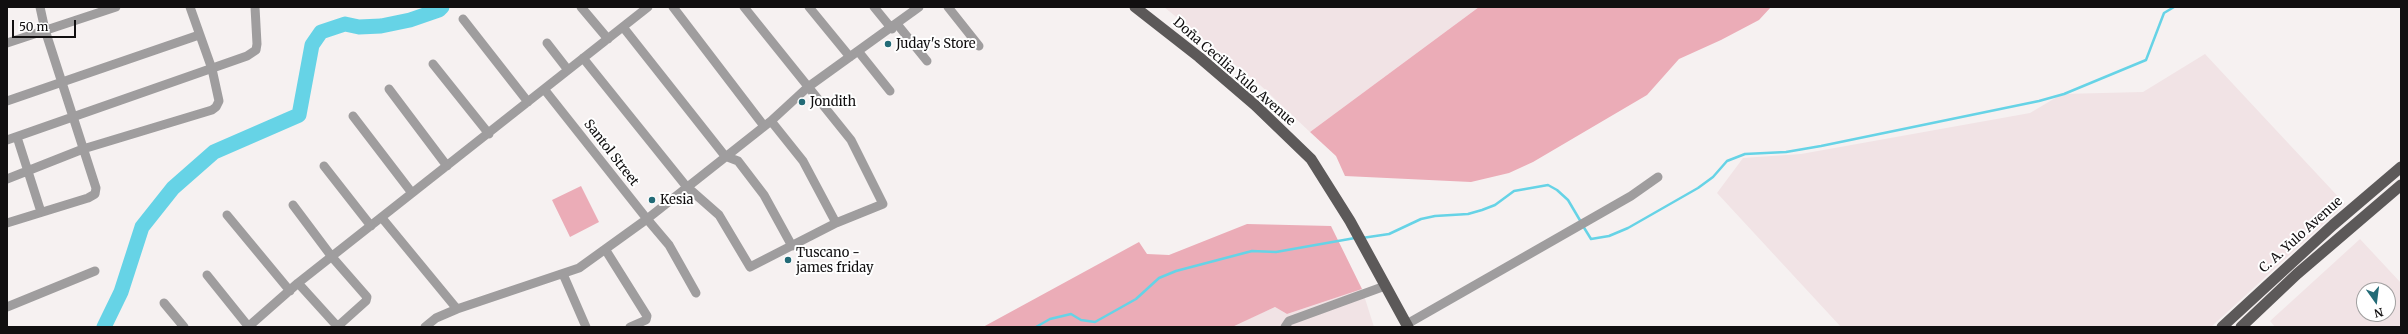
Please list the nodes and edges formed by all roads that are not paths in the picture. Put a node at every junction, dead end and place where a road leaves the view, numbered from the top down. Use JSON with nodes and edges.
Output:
{"nodes":[{"id":1,"x":40,"y":7,"type":"edge"},
{"id":2,"x":116,"y":7,"type":"edge"},
{"id":3,"x":190,"y":7,"type":"edge"},
{"id":4,"x":255,"y":7,"type":"edge"},
{"id":5,"x":581,"y":7,"type":"edge"},
{"id":6,"x":673,"y":7,"type":"edge"},
{"id":7,"x":744,"y":7,"type":"edge"},
{"id":8,"x":809,"y":7,"type":"edge"},
{"id":9,"x":874,"y":7,"type":"edge"},
{"id":10,"x":919,"y":7,"type":"edge"},
{"id":11,"x":948,"y":7,"type":"edge"},
{"id":12,"x":1135,"y":7,"type":"edge"},
{"id":13,"x":646,"y":8,"type":"edge"},
{"id":14,"x":464,"y":19,"type":"dead end"},
{"id":15,"x":894,"y":26,"type":"junction"},
{"id":16,"x":623,"y":27,"type":"junction"},
{"id":17,"x":45,"y":30,"type":"junction"},
{"id":18,"x":199,"y":35,"type":"junction"},
{"id":19,"x":608,"y":39,"type":"junction"},
{"id":20,"x":7,"y":43,"type":"edge"},
{"id":21,"x":547,"y":43,"type":"dead end"},
{"id":22,"x":980,"y":46,"type":"dead end"},
{"id":23,"x":858,"y":51,"type":"junction"},
{"id":24,"x":850,"y":57,"type":"junction"},
{"id":25,"x":583,"y":58,"type":"junction"},
{"id":26,"x":927,"y":61,"type":"dead end"},
{"id":27,"x":433,"y":64,"type":"dead end"},
{"id":28,"x":212,"y":69,"type":"junction"},
{"id":29,"x":568,"y":70,"type":"junction"},
{"id":30,"x":63,"y":83,"type":"junction"},
{"id":31,"x":808,"y":87,"type":"junction"},
{"id":32,"x":389,"y":89,"type":"dead end"},
{"id":33,"x":544,"y":89,"type":"junction"},
{"id":34,"x":890,"y":91,"type":"dead end"},
{"id":35,"x":7,"y":101,"type":"edge"},
{"id":36,"x":528,"y":102,"type":"junction"},
{"id":37,"x":72,"y":116,"type":"junction"},
{"id":38,"x":353,"y":116,"type":"dead end"},
{"id":39,"x":767,"y":123,"type":"junction"},
{"id":40,"x":489,"y":134,"type":"junction"},
{"id":41,"x":17,"y":137,"type":"junction"},
{"id":42,"x":7,"y":140,"type":"edge"},
{"id":43,"x":83,"y":149,"type":"junction"},
{"id":44,"x":725,"y":156,"type":"junction"},
{"id":45,"x":324,"y":166,"type":"dead end"},
{"id":46,"x":447,"y":166,"type":"junction"},
{"id":47,"x":2401,"y":167,"type":"edge"},
{"id":48,"x":29,"y":171,"type":"junction"},
{"id":49,"x":1658,"y":177,"type":"dead end"},
{"id":50,"x":7,"y":179,"type":"edge"},
{"id":51,"x":2401,"y":185,"type":"edge"},
{"id":52,"x":686,"y":186,"type":"junction"},
{"id":53,"x":412,"y":193,"type":"junction"},
{"id":54,"x":293,"y":205,"type":"dead end"},
{"id":55,"x":41,"y":212,"type":"junction"},
{"id":56,"x":226,"y":215,"type":"dead end"},
{"id":57,"x":382,"y":218,"type":"junction"},
{"id":58,"x":646,"y":219,"type":"junction"},
{"id":59,"x":7,"y":223,"type":"edge"},
{"id":60,"x":836,"y":223,"type":"junction"},
{"id":61,"x":371,"y":226,"type":"junction"},
{"id":62,"x":792,"y":246,"type":"junction"},
{"id":63,"x":605,"y":248,"type":"junction"},
{"id":64,"x":332,"y":256,"type":"junction"},
{"id":65,"x":95,"y":271,"type":"dead end"},
{"id":66,"x":563,"y":274,"type":"junction"},
{"id":67,"x":207,"y":275,"type":"dead end"},
{"id":68,"x":298,"y":283,"type":"junction"},
{"id":69,"x":1385,"y":286,"type":"junction"},
{"id":70,"x":290,"y":290,"type":"junction"},
{"id":71,"x":696,"y":293,"type":"dead end"},
{"id":72,"x":164,"y":303,"type":"dead end"},
{"id":73,"x":7,"y":307,"type":"edge"},
{"id":74,"x":457,"y":310,"type":"junction"},
{"id":75,"x":256,"y":320,"type":"junction"},
{"id":76,"x":1407,"y":326,"type":"edge"},
{"id":77,"x":184,"y":327,"type":"edge"},
{"id":78,"x":248,"y":327,"type":"edge"},
{"id":79,"x":263,"y":327,"type":"edge"},
{"id":80,"x":337,"y":327,"type":"edge"},
{"id":81,"x":425,"y":327,"type":"edge"},
{"id":82,"x":586,"y":327,"type":"edge"},
{"id":83,"x":630,"y":327,"type":"edge"},
{"id":84,"x":1285,"y":327,"type":"edge"},
{"id":85,"x":2222,"y":327,"type":"edge"},
{"id":86,"x":2241,"y":327,"type":"edge"}],
"edges":[{"from":1,"to":17,"type":"street"},
{"from":2,"to":17,"type":"street"},
{"from":3,"to":18,"type":"street"},
{"from":4,"to":28,"type":"street"},
{"from":5,"to":19,"type":"street"},
{"from":6,"to":39,"type":"street"},
{"from":7,"to":31,"type":"street"},
{"from":8,"to":24,"type":"street"},
{"from":9,"to":15,"type":"street"},
{"from":10,"to":15,"type":"street"},
{"from":11,"to":22,"type":"street"},
{"from":12,"to":69,"type":"main road","name":"Doña Cecilia Yulo Avenue"},
{"from":13,"to":16,"type":"street"},
{"from":14,"to":36,"type":"street"},
{"from":15,"to":23,"type":"street"},
{"from":15,"to":26,"type":"street"},
{"from":16,"to":19,"type":"street"},
{"from":16,"to":44,"type":"street"},
{"from":17,"to":20,"type":"street"},
{"from":17,"to":30,"type":"street"},
{"from":18,"to":28,"type":"street"},
{"from":18,"to":30,"type":"street"},
{"from":19,"to":25,"type":"street"},
{"from":21,"to":29,"type":"street"},
{"from":23,"to":24,"type":"street"},
{"from":23,"to":34,"type":"street"},
{"from":24,"to":31,"type":"street"},
{"from":25,"to":29,"type":"street"},
{"from":25,"to":52,"type":"street"},
{"from":27,"to":40,"type":"street"},
{"from":28,"to":37,"type":"street"},
{"from":28,"to":43,"type":"street"},
{"from":29,"to":33,"type":"street"},
{"from":30,"to":35,"type":"street"},
{"from":30,"to":37,"type":"street"},
{"from":31,"to":39,"type":"street"},
{"from":31,"to":60,"type":"street"},
{"from":32,"to":46,"type":"street"},
{"from":33,"to":36,"type":"street"},
{"from":33,"to":58,"type":"street","name":"Santol Street"},
{"from":36,"to":40,"type":"street"},
{"from":37,"to":41,"type":"street"},
{"from":37,"to":43,"type":"street"},
{"from":38,"to":53,"type":"street"},
{"from":39,"to":44,"type":"street"},
{"from":39,"to":60,"type":"street"},
{"from":40,"to":46,"type":"street"},
{"from":41,"to":42,"type":"street"},
{"from":41,"to":48,"type":"street"},
{"from":43,"to":48,"type":"street"},
{"from":43,"to":55,"type":"street"},
{"from":44,"to":52,"type":"street"},
{"from":44,"to":62,"type":"street"},
{"from":45,"to":61,"type":"street"},
{"from":46,"to":53,"type":"street"},
{"from":47,"to":85,"type":"main road","name":"C. A. Yulo Avenue"},
{"from":48,"to":50,"type":"street"},
{"from":48,"to":55,"type":"street"},
{"from":49,"to":76,"type":"street"},
{"from":51,"to":86,"type":"main road","name":"C. A. Yulo Avenue"},
{"from":52,"to":58,"type":"street"},
{"from":52,"to":62,"type":"street"},
{"from":53,"to":57,"type":"street"},
{"from":54,"to":64,"type":"street"},
{"from":55,"to":59,"type":"street"},
{"from":56,"to":70,"type":"street"},
{"from":57,"to":61,"type":"street"},
{"from":57,"to":74,"type":"street"},
{"from":58,"to":63,"type":"street"},
{"from":58,"to":71,"type":"street","name":"Santol Street"},
{"from":60,"to":62,"type":"street"},
{"from":61,"to":64,"type":"street"},
{"from":63,"to":66,"type":"street"},
{"from":63,"to":83,"type":"street"},
{"from":64,"to":68,"type":"street"},
{"from":64,"to":80,"type":"street"},
{"from":65,"to":73,"type":"street"},
{"from":66,"to":74,"type":"street"},
{"from":66,"to":82,"type":"street"},
{"from":67,"to":78,"type":"street"},
{"from":68,"to":70,"type":"street"},
{"from":68,"to":80,"type":"street"},
{"from":69,"to":76,"type":"main road","name":"Doña Cecilia Yulo Avenue"},
{"from":69,"to":84,"type":"street"},
{"from":70,"to":75,"type":"street"},
{"from":72,"to":77,"type":"street"},
{"from":74,"to":81,"type":"street"},
{"from":75,"to":78,"type":"street"},
{"from":75,"to":79,"type":"street"}]}
